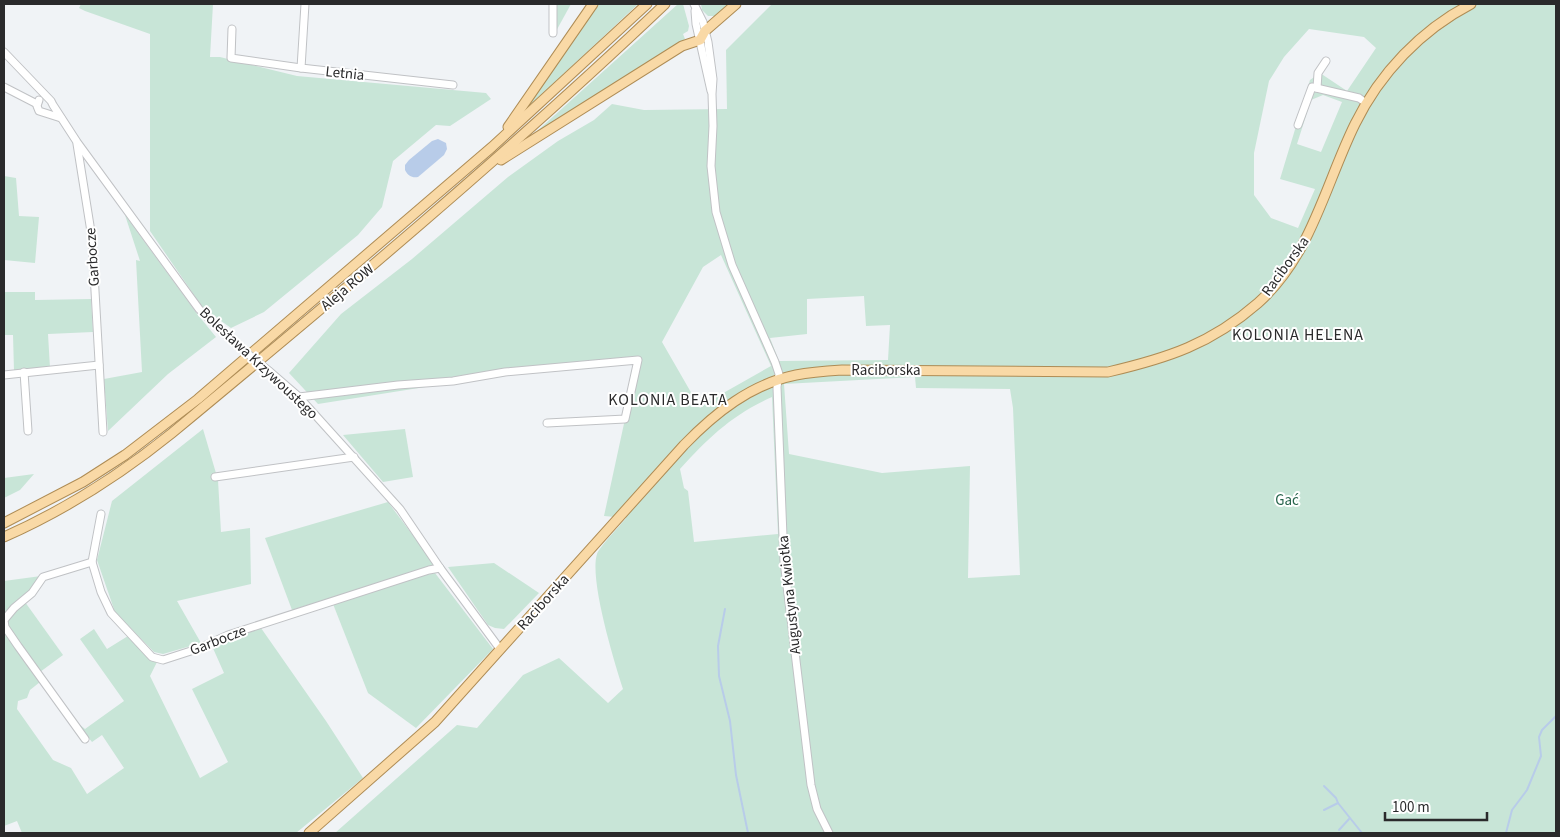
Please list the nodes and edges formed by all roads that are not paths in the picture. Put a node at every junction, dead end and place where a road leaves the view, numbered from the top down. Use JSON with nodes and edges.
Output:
{"nodes":[{"id":1,"x":305,"y":4,"type":"edge"},
{"id":2,"x":552,"y":4,"type":"edge"},
{"id":3,"x":593,"y":4,"type":"edge"},
{"id":4,"x":647,"y":4,"type":"edge"},
{"id":5,"x":664,"y":4,"type":"edge"},
{"id":6,"x":736,"y":4,"type":"edge"},
{"id":7,"x":1471,"y":4,"type":"edge"},
{"id":8,"x":695,"y":6,"type":"edge"},
{"id":9,"x":232,"y":29,"type":"dead end"},
{"id":10,"x":705,"y":31,"type":"junction"},
{"id":11,"x":553,"y":33,"type":"dead end"},
{"id":12,"x":700,"y":40,"type":"junction"},
{"id":13,"x":4,"y":52,"type":"edge"},
{"id":14,"x":1326,"y":61,"type":"dead end"},
{"id":15,"x":301,"y":68,"type":"junction"},
{"id":16,"x":453,"y":86,"type":"dead end"},
{"id":17,"x":4,"y":87,"type":"edge"},
{"id":18,"x":1317,"y":88,"type":"junction"},
{"id":19,"x":712,"y":94,"type":"junction"},
{"id":20,"x":41,"y":100,"type":"junction"},
{"id":21,"x":1366,"y":102,"type":"junction"},
{"id":22,"x":53,"y":106,"type":"junction"},
{"id":23,"x":46,"y":113,"type":"junction"},
{"id":24,"x":61,"y":118,"type":"junction"},
{"id":25,"x":1298,"y":125,"type":"dead end"},
{"id":26,"x":77,"y":142,"type":"junction"},
{"id":27,"x":492,"y":147,"type":"junction"},
{"id":28,"x":484,"y":170,"type":"junction"},
{"id":29,"x":99,"y":365,"type":"junction"},
{"id":30,"x":24,"y":372,"type":"junction"},
{"id":31,"x":4,"y":375,"type":"edge"},
{"id":32,"x":779,"y":380,"type":"junction"},
{"id":33,"x":299,"y":397,"type":"junction"},
{"id":34,"x":547,"y":424,"type":"dead end"},
{"id":35,"x":28,"y":431,"type":"dead end"},
{"id":36,"x":103,"y":432,"type":"dead end"},
{"id":37,"x":354,"y":457,"type":"junction"},
{"id":38,"x":215,"y":477,"type":"dead end"},
{"id":39,"x":101,"y":514,"type":"dead end"},
{"id":40,"x":4,"y":523,"type":"edge"},
{"id":41,"x":4,"y":538,"type":"edge"},
{"id":42,"x":92,"y":562,"type":"junction"},
{"id":43,"x":440,"y":568,"type":"junction"},
{"id":44,"x":500,"y":649,"type":"junction"},
{"id":45,"x":85,"y":739,"type":"dead end"},
{"id":46,"x":309,"y":833,"type":"edge"},
{"id":47,"x":829,"y":833,"type":"edge"}],
"edges":[{"from":1,"to":15,"type":"street"},
{"from":2,"to":11,"type":"street"},
{"from":3,"to":27,"type":"main road"},
{"from":4,"to":27,"type":"main road","name":"Aleja ROW"},
{"from":5,"to":28,"type":"main road","name":"Aleja ROW"},
{"from":6,"to":10,"type":"main road"},
{"from":7,"to":21,"type":"main road","name":"Raciborska"},
{"from":8,"to":10,"type":"street","name":"Augustyna Kwiotka"},
{"from":8,"to":12,"type":"street"},
{"from":9,"to":15,"type":"street","name":"Letnia"},
{"from":10,"to":12,"type":"main road"},
{"from":10,"to":19,"type":"street","name":"Augustyna Kwiotka"},
{"from":12,"to":19,"type":"street"},
{"from":12,"to":28,"type":"main road"},
{"from":13,"to":20,"type":"street"},
{"from":14,"to":18,"type":"street"},
{"from":15,"to":16,"type":"street","name":"Letnia"},
{"from":17,"to":20,"type":"street"},
{"from":18,"to":21,"type":"street"},
{"from":18,"to":25,"type":"street"},
{"from":19,"to":32,"type":"street","name":"Augustyna Kwiotka"},
{"from":20,"to":22,"type":"street"},
{"from":20,"to":23,"type":"street"},
{"from":21,"to":32,"type":"main road","name":"Raciborska"},
{"from":22,"to":23,"type":"street"},
{"from":22,"to":24,"type":"street","name":"Bolesława Krzywoustego"},
{"from":23,"to":24,"type":"street"},
{"from":24,"to":26,"type":"street","name":"Bolesława Krzywoustego"},
{"from":26,"to":29,"type":"street","name":"Garbocze"},
{"from":26,"to":33,"type":"street","name":"Bolesława Krzywoustego","bridge":true},
{"from":27,"to":40,"type":"main road","name":"Aleja ROW"},
{"from":28,"to":41,"type":"main road","name":"Aleja ROW"},
{"from":29,"to":30,"type":"street"},
{"from":29,"to":36,"type":"street","name":"Garbocze"},
{"from":30,"to":31,"type":"street"},
{"from":30,"to":35,"type":"street"},
{"from":32,"to":44,"type":"main road","name":"Raciborska"},
{"from":32,"to":47,"type":"street","name":"Augustyna Kwiotka"},
{"from":33,"to":34,"type":"street"},
{"from":33,"to":37,"type":"street","name":"Bolesława Krzywoustego"},
{"from":37,"to":38,"type":"street"},
{"from":37,"to":43,"type":"street","name":"Bolesława Krzywoustego"},
{"from":39,"to":42,"type":"street","name":"Garbocze"},
{"from":42,"to":43,"type":"street","name":"Garbocze"},
{"from":42,"to":45,"type":"street"},
{"from":43,"to":44,"type":"street","name":"Bolesława Krzywoustego"},
{"from":44,"to":46,"type":"main road","name":"Raciborska"}]}
